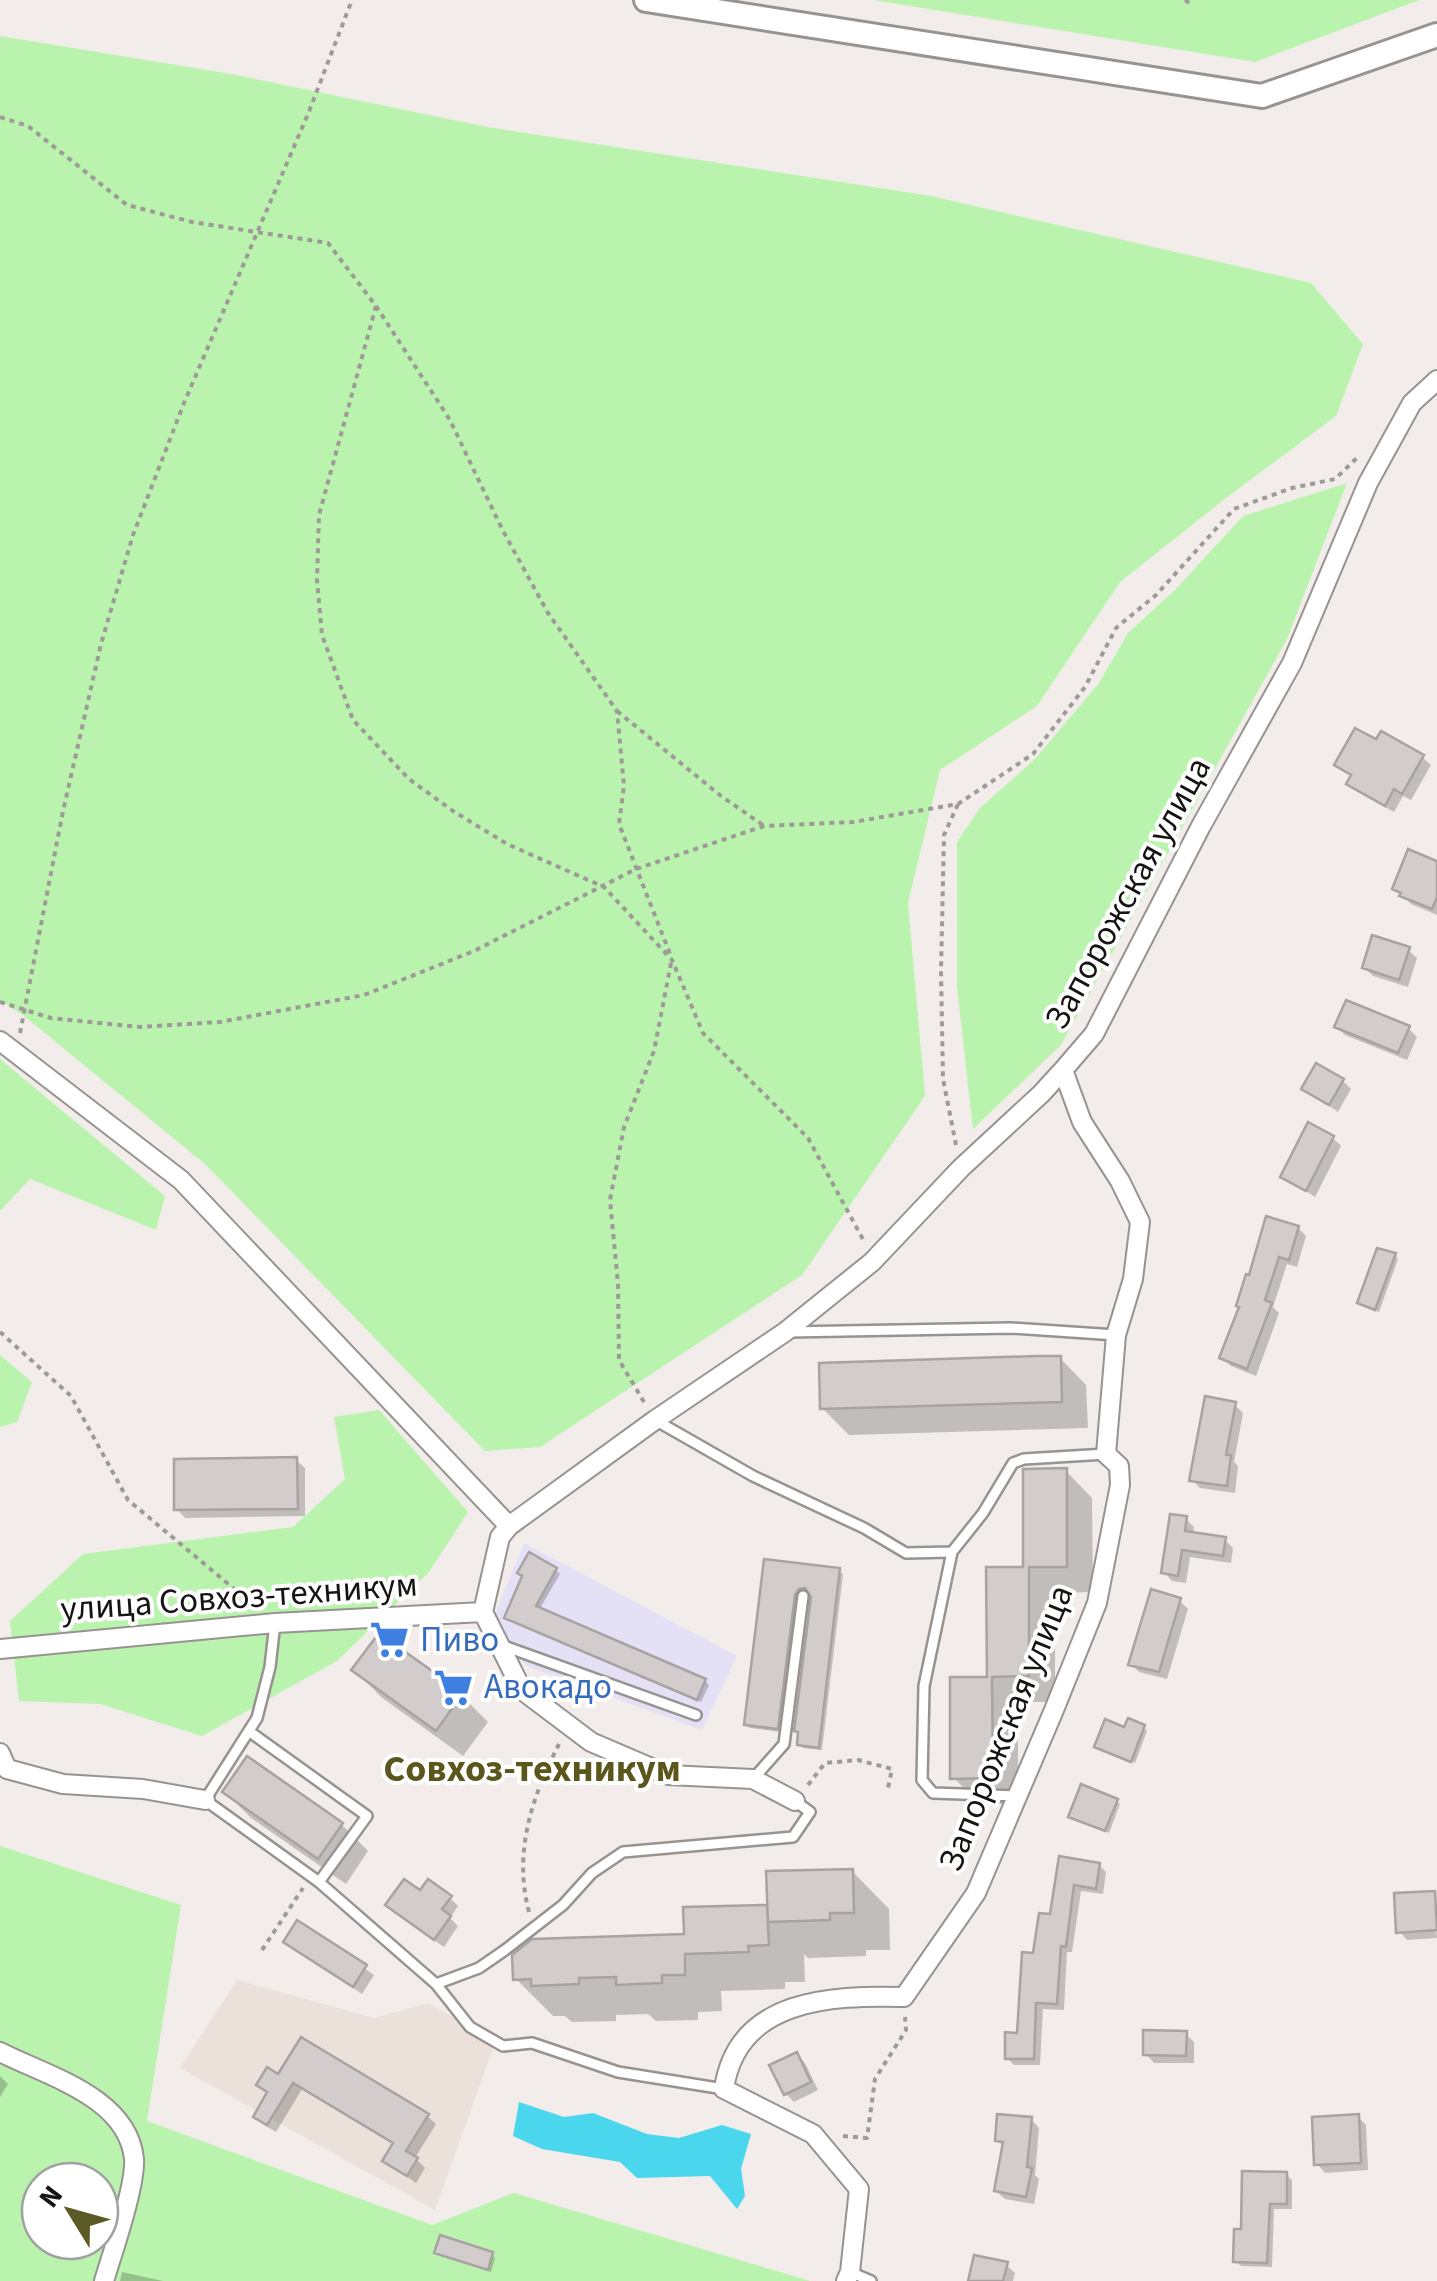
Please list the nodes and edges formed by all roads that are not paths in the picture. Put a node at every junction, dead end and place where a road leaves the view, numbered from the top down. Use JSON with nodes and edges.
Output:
{"nodes":[{"id":1,"x":646,"y":0,"type":"edge"},
{"id":2,"x":1437,"y":35,"type":"edge"},
{"id":3,"x":1437,"y":380,"type":"edge"},
{"id":4,"x":0,"y":1041,"type":"edge"},
{"id":5,"x":1063,"y":1070,"type":"junction"},
{"id":6,"x":785,"y":1332,"type":"junction"},
{"id":7,"x":1116,"y":1335,"type":"junction"},
{"id":8,"x":654,"y":1420,"type":"junction"},
{"id":9,"x":1106,"y":1454,"type":"junction"},
{"id":10,"x":509,"y":1526,"type":"junction"},
{"id":11,"x":952,"y":1552,"type":"junction"},
{"id":12,"x":803,"y":1596,"type":"dead end"},
{"id":13,"x":483,"y":1612,"type":"junction"},
{"id":14,"x":275,"y":1624,"type":"junction"},
{"id":15,"x":496,"y":1643,"type":"junction"},
{"id":16,"x":0,"y":1649,"type":"edge"},
{"id":17,"x":696,"y":1715,"type":"dead end"},
{"id":18,"x":250,"y":1732,"type":"junction"},
{"id":19,"x":2,"y":1764,"type":"edge"},
{"id":20,"x":754,"y":1779,"type":"junction"},
{"id":21,"x":1017,"y":1796,"type":"junction"},
{"id":22,"x":205,"y":1800,"type":"junction"},
{"id":23,"x":795,"y":1801,"type":"joint"},
{"id":24,"x":315,"y":1879,"type":"junction"},
{"id":25,"x":436,"y":1984,"type":"junction"},
{"id":26,"x":0,"y":2052,"type":"edge"},
{"id":27,"x":724,"y":2089,"type":"junction"},
{"id":28,"x":848,"y":2276,"type":"edge"},
{"id":29,"x":104,"y":2281,"type":"edge"},
{"id":30,"x":871,"y":2281,"type":"edge"}],
"edges":[{"from":1,"to":2,"type":"street"},
{"from":3,"to":5,"type":"street","name":"Запорожская улица"},
{"from":4,"to":10,"type":"street"},
{"from":5,"to":6,"type":"street"},
{"from":5,"to":7,"type":"street","name":"Запорожская улица"},
{"from":6,"to":7,"type":"lane"},
{"from":6,"to":8,"type":"street"},
{"from":7,"to":9,"type":"street","name":"Запорожская улица"},
{"from":8,"to":10,"type":"street"},
{"from":8,"to":11,"type":"lane"},
{"from":9,"to":11,"type":"lane"},
{"from":9,"to":21,"type":"street","name":"Запорожская улица"},
{"from":10,"to":13,"type":"street"},
{"from":11,"to":21,"type":"lane"},
{"from":12,"to":20,"type":"lane"},
{"from":13,"to":14,"type":"street","name":"улица Совхоз-техникум"},
{"from":13,"to":15,"type":"street"},
{"from":14,"to":16,"type":"street","name":"улица Совхоз-техникум"},
{"from":14,"to":18,"type":"lane"},
{"from":15,"to":17,"type":"lane"},
{"from":15,"to":20,"type":"street"},
{"from":18,"to":22,"type":"lane"},
{"from":18,"to":24,"type":"lane"},
{"from":19,"to":22,"type":"street"},
{"from":20,"to":23,"type":"street"},
{"from":21,"to":27,"type":"street","name":"Запорожская улица"},
{"from":22,"to":24,"type":"lane"},
{"from":23,"to":25,"type":"lane"},
{"from":24,"to":25,"type":"lane"},
{"from":25,"to":27,"type":"lane"},
{"from":26,"to":29,"type":"street"},
{"from":27,"to":28,"type":"street"},
{"from":28,"to":30,"type":"lane"}]}
